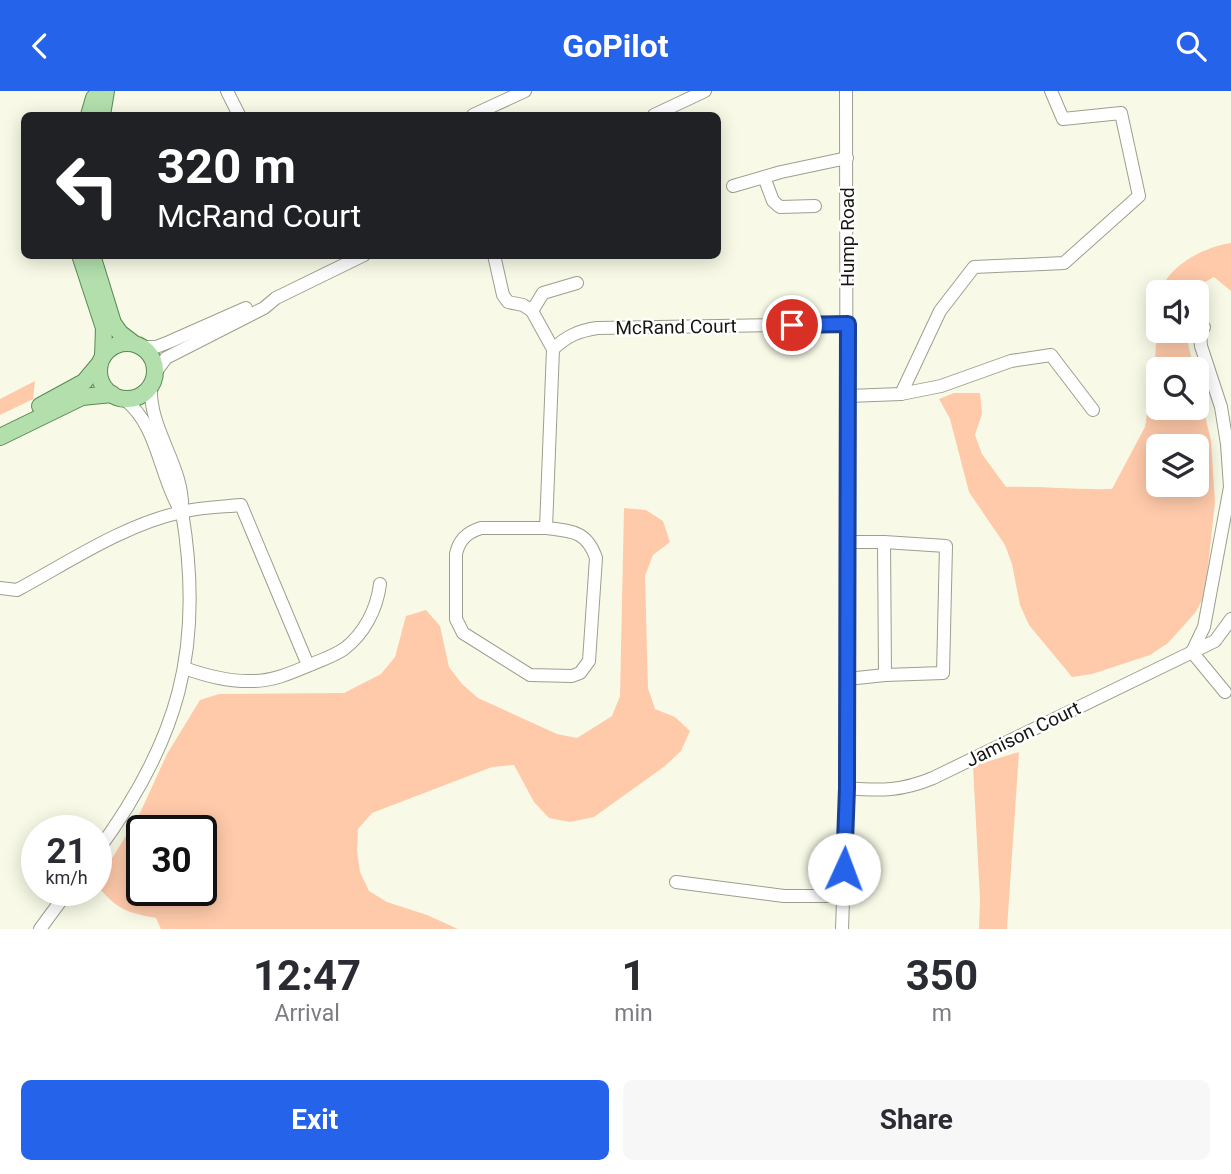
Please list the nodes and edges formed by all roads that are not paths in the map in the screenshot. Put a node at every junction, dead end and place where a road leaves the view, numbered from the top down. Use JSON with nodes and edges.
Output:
{"nodes":[{"id":1,"x":101,"y":91,"type":"edge"},
{"id":2,"x":106,"y":91,"type":"edge"},
{"id":3,"x":227,"y":91,"type":"edge"},
{"id":4,"x":525,"y":91,"type":"edge"},
{"id":5,"x":705,"y":91,"type":"edge"},
{"id":6,"x":846,"y":91,"type":"edge"},
{"id":7,"x":1052,"y":91,"type":"edge"},
{"id":8,"x":90,"y":112,"type":"edge"},
{"id":9,"x":102,"y":112,"type":"edge"},
{"id":10,"x":238,"y":112,"type":"edge"},
{"id":11,"x":480,"y":112,"type":"edge"},
{"id":12,"x":660,"y":112,"type":"edge"},
{"id":13,"x":847,"y":158,"type":"junction"},
{"id":14,"x":764,"y":177,"type":"junction"},
{"id":15,"x":733,"y":186,"type":"dead end"},
{"id":16,"x":815,"y":206,"type":"dead end"},
{"id":17,"x":81,"y":259,"type":"edge"},
{"id":18,"x":93,"y":259,"type":"edge"},
{"id":19,"x":356,"y":259,"type":"edge"},
{"id":20,"x":495,"y":259,"type":"edge"},
{"id":21,"x":577,"y":282,"type":"dead end"},
{"id":22,"x":276,"y":298,"type":"junction"},
{"id":23,"x":531,"y":311,"type":"junction"},
{"id":24,"x":848,"y":324,"type":"junction"},
{"id":25,"x":1200,"y":343,"type":"edge"},
{"id":26,"x":137,"y":345,"type":"junction"},
{"id":27,"x":553,"y":348,"type":"junction"},
{"id":28,"x":101,"y":360,"type":"junction"},
{"id":29,"x":153,"y":379,"type":"junction"},
{"id":30,"x":901,"y":394,"type":"junction"},
{"id":31,"x":848,"y":396,"type":"junction"},
{"id":32,"x":118,"y":397,"type":"junction"},
{"id":33,"x":1093,"y":410,"type":"dead end"},
{"id":34,"x":0,"y":427,"type":"edge"},
{"id":35,"x":0,"y":437,"type":"edge"},
{"id":36,"x":182,"y":512,"type":"junction"},
{"id":37,"x":546,"y":528,"type":"junction"},
{"id":38,"x":884,"y":542,"type":"junction"},
{"id":39,"x":848,"y":543,"type":"junction"},
{"id":40,"x":380,"y":584,"type":"dead end"},
{"id":41,"x":0,"y":588,"type":"edge"},
{"id":42,"x":1231,"y":619,"type":"edge"},
{"id":43,"x":1192,"y":652,"type":"junction"},
{"id":44,"x":308,"y":665,"type":"junction"},
{"id":45,"x":184,"y":667,"type":"junction"},
{"id":46,"x":886,"y":675,"type":"junction"},
{"id":47,"x":847,"y":679,"type":"junction"},
{"id":48,"x":1225,"y":692,"type":"dead end"},
{"id":49,"x":847,"y":788,"type":"junction"},
{"id":50,"x":112,"y":830,"type":"edge"},
{"id":51,"x":676,"y":882,"type":"dead end"},
{"id":52,"x":843,"y":896,"type":"junction"},
{"id":53,"x":57,"y":906,"type":"edge"},
{"id":54,"x":40,"y":929,"type":"edge"},
{"id":55,"x":842,"y":929,"type":"edge"}],
"edges":[{"from":1,"to":8,"type":"main road"},
{"from":2,"to":9,"type":"main road"},
{"from":3,"to":10,"type":"street"},
{"from":4,"to":11,"type":"street"},
{"from":5,"to":12,"type":"street"},
{"from":6,"to":13,"type":"street","name":"Hump Road"},
{"from":7,"to":30,"type":"street"},
{"from":13,"to":14,"type":"street"},
{"from":13,"to":24,"type":"street","name":"Hump Road"},
{"from":14,"to":15,"type":"street"},
{"from":14,"to":16,"type":"street"},
{"from":17,"to":28,"type":"main road"},
{"from":18,"to":26,"type":"main road"},
{"from":19,"to":22,"type":"street"},
{"from":20,"to":23,"type":"street"},
{"from":21,"to":23,"type":"street"},
{"from":22,"to":26,"type":"street"},
{"from":22,"to":29,"type":"street"},
{"from":23,"to":27,"type":"street"},
{"from":24,"to":27,"type":"street","name":"McRand Court"},
{"from":24,"to":31,"type":"street","name":"Hump Road"},
{"from":25,"to":43,"type":"street"},
{"from":26,"to":28,"type":"main road"},
{"from":26,"to":29,"type":"main road"},
{"from":27,"to":37,"type":"street"},
{"from":28,"to":32,"type":"main road"},
{"from":28,"to":34,"type":"main road"},
{"from":29,"to":32,"type":"main road"},
{"from":29,"to":36,"type":"street"},
{"from":30,"to":31,"type":"street"},
{"from":30,"to":33,"type":"street"},
{"from":31,"to":39,"type":"street","name":"Hump Road"},
{"from":32,"to":35,"type":"main road"},
{"from":32,"to":36,"type":"street"},
{"from":36,"to":41,"type":"street"},
{"from":36,"to":44,"type":"street"},
{"from":36,"to":45,"type":"street"},
{"from":37,"to":37,"type":"street"},
{"from":38,"to":39,"type":"street"},
{"from":38,"to":46,"type":"street"},
{"from":38,"to":46,"type":"street"},
{"from":39,"to":47,"type":"street","name":"Hump Road"},
{"from":40,"to":44,"type":"street"},
{"from":42,"to":43,"type":"street","name":"Jamison Court"},
{"from":43,"to":48,"type":"street"},
{"from":43,"to":49,"type":"street","name":"Jamison Court"},
{"from":44,"to":45,"type":"street"},
{"from":45,"to":50,"type":"street"},
{"from":46,"to":47,"type":"street"},
{"from":47,"to":49,"type":"street","name":"Hump Road"},
{"from":49,"to":52,"type":"street","name":"Hump Road"},
{"from":51,"to":52,"type":"street"},
{"from":52,"to":55,"type":"street","name":"Hump Road"},
{"from":53,"to":54,"type":"street"}]}
